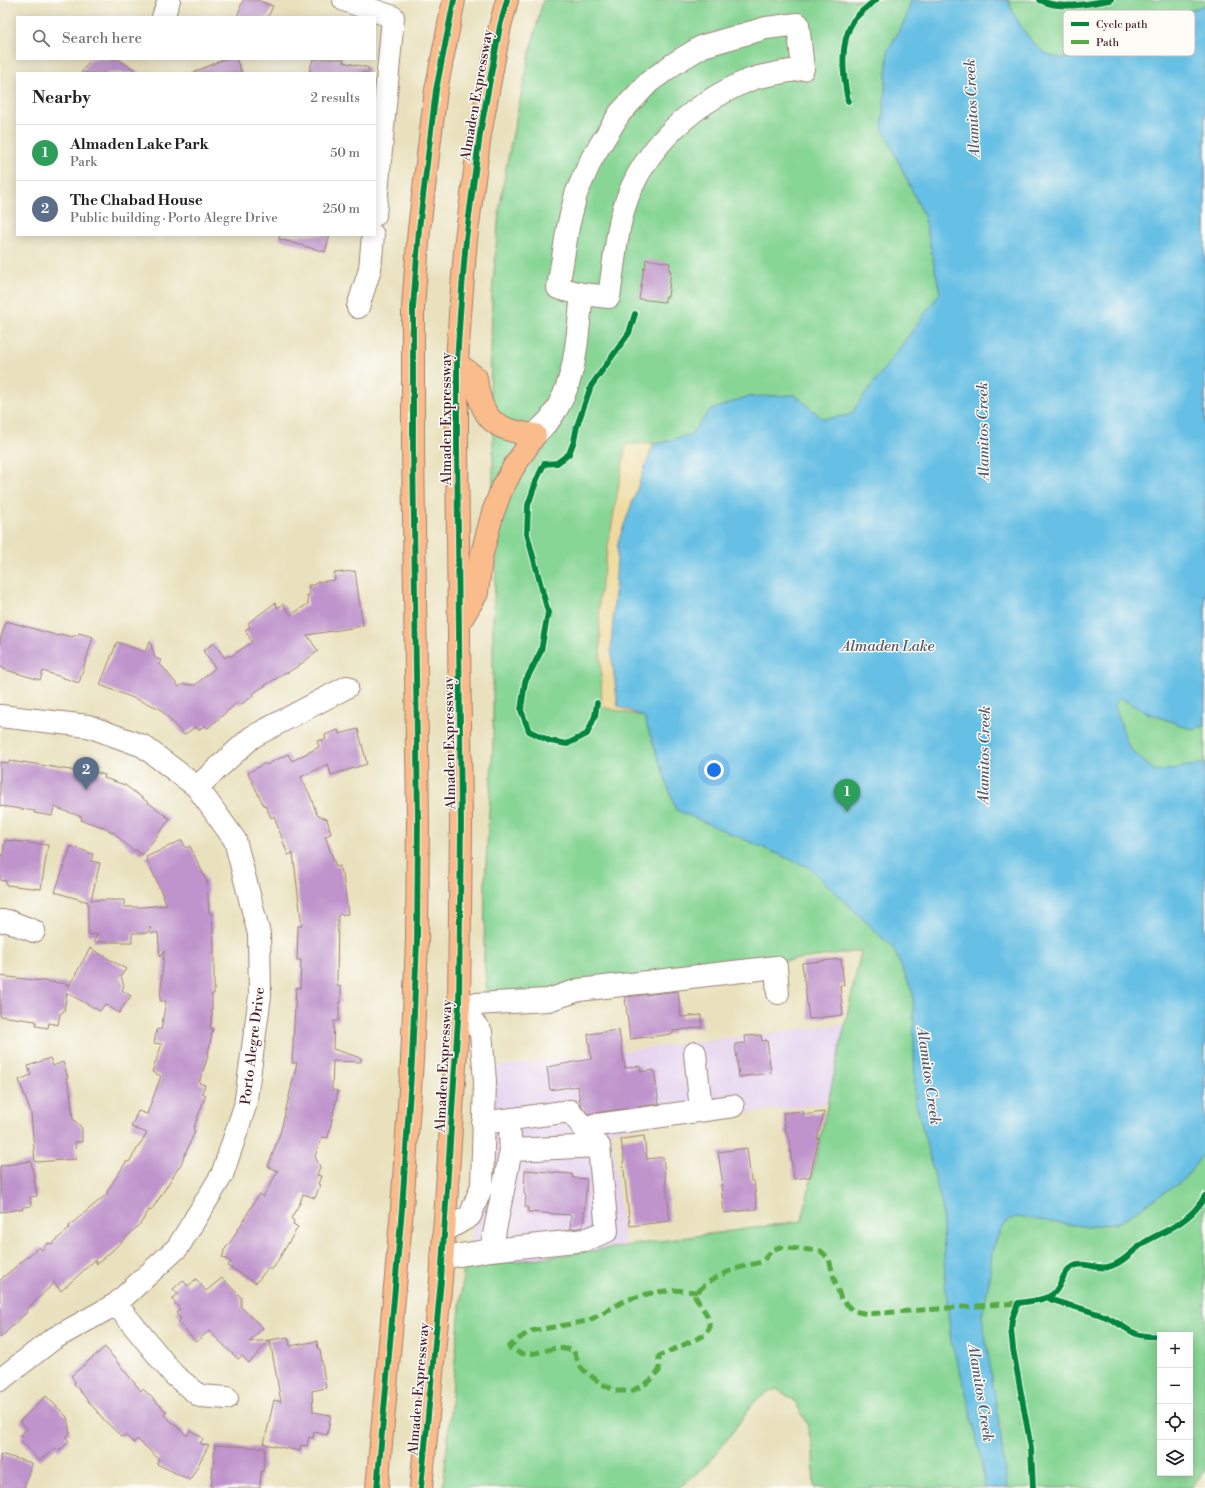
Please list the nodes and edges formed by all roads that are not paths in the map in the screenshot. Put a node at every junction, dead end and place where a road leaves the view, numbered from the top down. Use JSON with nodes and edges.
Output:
{"nodes":[{"id":1,"x":169,"y":0,"type":"edge"},
{"id":2,"x":344,"y":0,"type":"edge"},
{"id":3,"x":454,"y":0,"type":"edge"},
{"id":4,"x":507,"y":0,"type":"edge"},
{"id":5,"x":163,"y":16,"type":"edge"},
{"id":6,"x":376,"y":204,"type":"edge"},
{"id":7,"x":373,"y":236,"type":"edge"},
{"id":8,"x":582,"y":294,"type":"junction"},
{"id":9,"x":358,"y":307,"type":"dead end"},
{"id":10,"x":457,"y":363,"type":"junction"},
{"id":11,"x":535,"y":435,"type":"junction"},
{"id":12,"x":459,"y":624,"type":"junction"},
{"id":13,"x":347,"y":687,"type":"dead end"},
{"id":14,"x":0,"y":716,"type":"edge"},
{"id":15,"x":197,"y":787,"type":"junction"},
{"id":16,"x":0,"y":921,"type":"edge"},
{"id":17,"x":34,"y":931,"type":"dead end"},
{"id":18,"x":778,"y":993,"type":"dead end"},
{"id":19,"x":459,"y":1005,"type":"junction"},
{"id":20,"x":695,"y":1053,"type":"dead end"},
{"id":21,"x":732,"y":1106,"type":"dead end"},
{"id":22,"x":701,"y":1110,"type":"junction"},
{"id":23,"x":508,"y":1120,"type":"junction"},
{"id":24,"x":484,"y":1123,"type":"junction"},
{"id":25,"x":510,"y":1156,"type":"junction"},
{"id":26,"x":483,"y":1162,"type":"junction"},
{"id":27,"x":444,"y":1232,"type":"junction"},
{"id":28,"x":491,"y":1250,"type":"junction"},
{"id":29,"x":442,"y":1258,"type":"junction"},
{"id":30,"x":116,"y":1304,"type":"junction"},
{"id":31,"x":0,"y":1380,"type":"edge"},
{"id":32,"x":227,"y":1398,"type":"dead end"},
{"id":33,"x":377,"y":1488,"type":"edge"},
{"id":34,"x":421,"y":1488,"type":"edge"}],
"edges":[{"from":1,"to":5,"type":"street"},
{"from":2,"to":6,"type":"street"},
{"from":3,"to":33,"type":"main road"},
{"from":4,"to":10,"type":"main road","name":"Almaden Expressway"},
{"from":7,"to":9,"type":"street"},
{"from":8,"to":8,"type":"street"},
{"from":8,"to":11,"type":"street"},
{"from":10,"to":11,"type":"main road"},
{"from":10,"to":12,"type":"main road","name":"Almaden Expressway"},
{"from":11,"to":12,"type":"main road"},
{"from":12,"to":19,"type":"main road","name":"Almaden Expressway"},
{"from":13,"to":15,"type":"street"},
{"from":14,"to":15,"type":"street","name":"Porto Alegre Drive"},
{"from":15,"to":30,"type":"street","name":"Porto Alegre Drive"},
{"from":16,"to":17,"type":"street"},
{"from":18,"to":19,"type":"street"},
{"from":19,"to":24,"type":"street"},
{"from":19,"to":27,"type":"main road","name":"Almaden Expressway"},
{"from":20,"to":22,"type":"street"},
{"from":21,"to":22,"type":"street"},
{"from":22,"to":23,"type":"street"},
{"from":23,"to":24,"type":"street"},
{"from":23,"to":25,"type":"street"},
{"from":24,"to":26,"type":"street"},
{"from":25,"to":26,"type":"street"},
{"from":25,"to":28,"type":"street"},
{"from":25,"to":28,"type":"street"},
{"from":26,"to":27,"type":"street"},
{"from":27,"to":29,"type":"main road","name":"Almaden Expressway"},
{"from":28,"to":29,"type":"street"},
{"from":29,"to":34,"type":"main road","name":"Almaden Expressway"},
{"from":30,"to":31,"type":"street","name":"Porto Alegre Drive"},
{"from":30,"to":32,"type":"street"}]}
